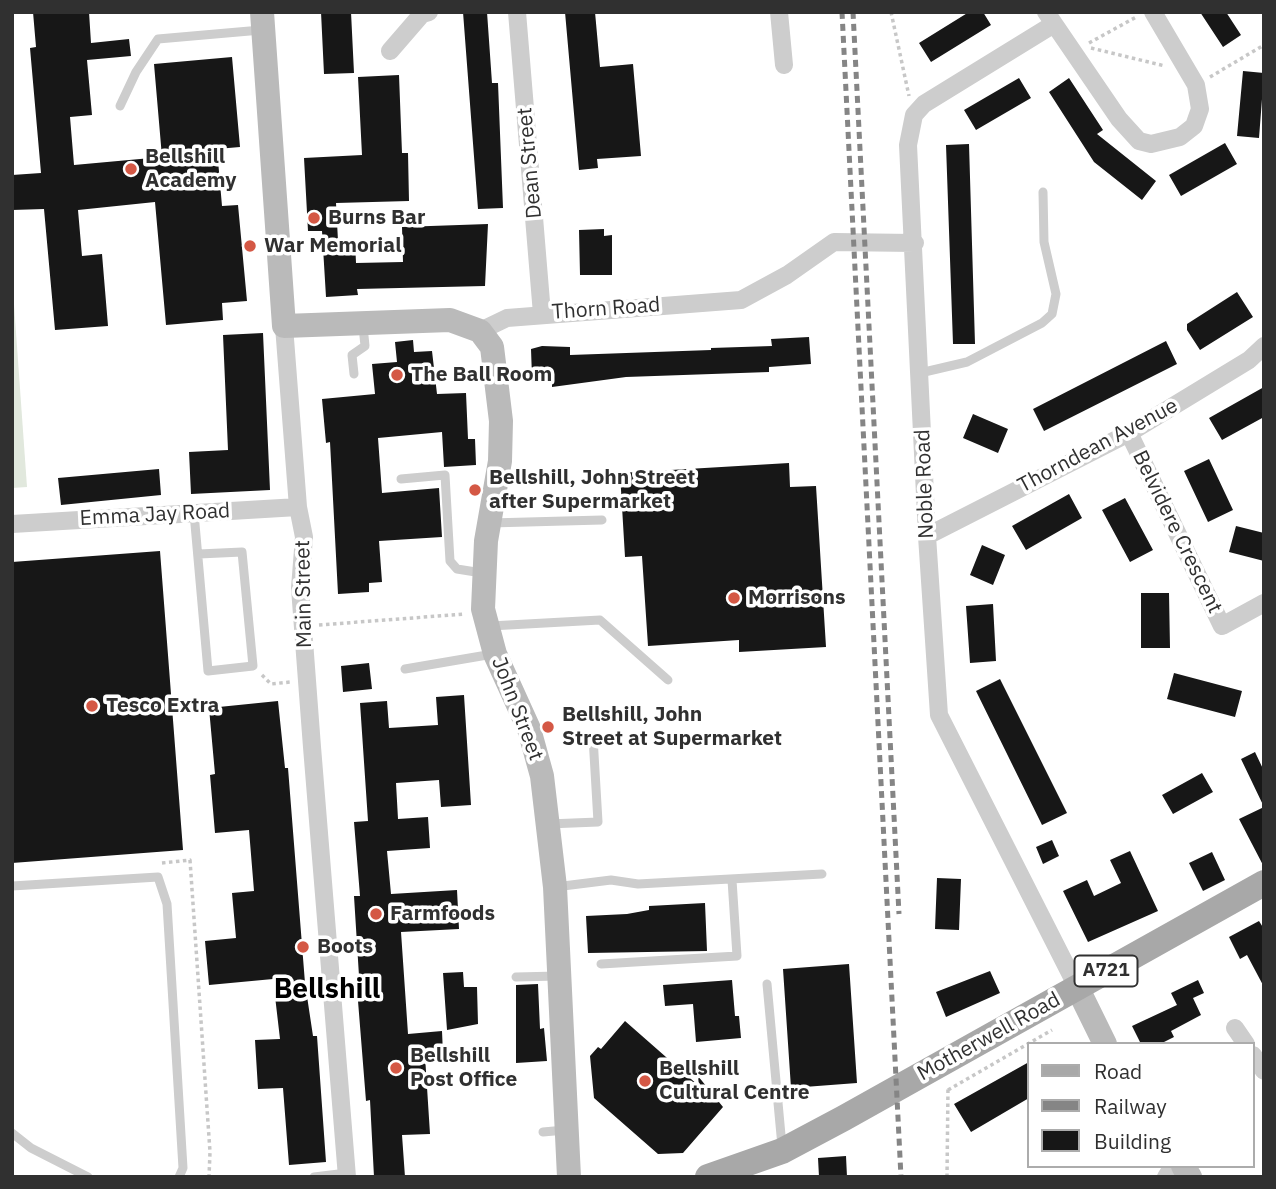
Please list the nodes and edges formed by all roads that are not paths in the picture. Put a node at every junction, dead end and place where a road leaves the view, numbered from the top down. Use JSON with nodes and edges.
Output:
{"nodes":[{"id":1,"x":429,"y":12,"type":"edge"},
{"id":2,"x":517,"y":12,"type":"edge"},
{"id":3,"x":779,"y":12,"type":"edge"},
{"id":4,"x":1153,"y":12,"type":"edge"},
{"id":5,"x":1050,"y":18,"type":"edge"},
{"id":6,"x":263,"y":21,"type":"edge"},
{"id":7,"x":390,"y":51,"type":"dead end"},
{"id":8,"x":784,"y":65,"type":"dead end"},
{"id":9,"x":120,"y":106,"type":"dead end"},
{"id":10,"x":1043,"y":192,"type":"dead end"},
{"id":11,"x":915,"y":243,"type":"junction"},
{"id":12,"x":542,"y":314,"type":"junction"},
{"id":13,"x":363,"y":323,"type":"junction"},
{"id":14,"x":284,"y":326,"type":"junction"},
{"id":15,"x":480,"y":331,"type":"junction"},
{"id":16,"x":1264,"y":346,"type":"edge"},
{"id":17,"x":354,"y":373,"type":"dead end"},
{"id":18,"x":920,"y":373,"type":"junction"},
{"id":19,"x":1129,"y":433,"type":"junction"},
{"id":20,"x":401,"y":479,"type":"dead end"},
{"id":21,"x":298,"y":507,"type":"junction"},
{"id":22,"x":194,"y":513,"type":"junction"},
{"id":23,"x":602,"y":520,"type":"dead end"},
{"id":24,"x":488,"y":523,"type":"junction"},
{"id":25,"x":12,"y":524,"type":"edge"},
{"id":26,"x":927,"y":536,"type":"junction"},
{"id":27,"x":199,"y":554,"type":"junction"},
{"id":28,"x":483,"y":573,"type":"junction"},
{"id":29,"x":1264,"y":603,"type":"edge"},
{"id":30,"x":486,"y":617,"type":"junction"},
{"id":31,"x":495,"y":654,"type":"junction"},
{"id":32,"x":405,"y":668,"type":"dead end"},
{"id":33,"x":668,"y":680,"type":"dead end"},
{"id":34,"x":593,"y":737,"type":"dead end"},
{"id":35,"x":548,"y":824,"type":"junction"},
{"id":36,"x":822,"y":874,"type":"dead end"},
{"id":37,"x":732,"y":880,"type":"junction"},
{"id":38,"x":1264,"y":883,"type":"edge"},
{"id":39,"x":12,"y":886,"type":"edge"},
{"id":40,"x":555,"y":887,"type":"junction"},
{"id":41,"x":601,"y":964,"type":"dead end"},
{"id":42,"x":559,"y":976,"type":"junction"},
{"id":43,"x":516,"y":977,"type":"dead end"},
{"id":44,"x":766,"y":984,"type":"dead end"},
{"id":45,"x":1077,"y":988,"type":"junction"},
{"id":46,"x":1235,"y":1028,"type":"dead end"},
{"id":47,"x":1104,"y":1042,"type":"edge"},
{"id":48,"x":1244,"y":1042,"type":"edge"},
{"id":49,"x":12,"y":1133,"type":"edge"},
{"id":50,"x":782,"y":1150,"type":"junction"},
{"id":51,"x":347,"y":1175,"type":"edge"},
{"id":52,"x":723,"y":1175,"type":"edge"},
{"id":53,"x":88,"y":1177,"type":"edge"},
{"id":54,"x":179,"y":1177,"type":"edge"},
{"id":55,"x":314,"y":1177,"type":"edge"},
{"id":56,"x":569,"y":1177,"type":"edge"}],
"edges":[{"from":1,"to":7,"type":"street"},
{"from":2,"to":12,"type":"street","name":"Dean Street"},
{"from":3,"to":8,"type":"street"},
{"from":4,"to":5,"type":"street"},
{"from":5,"to":11,"type":"street","name":"Noble Road"},
{"from":6,"to":9,"type":"lane"},
{"from":6,"to":14,"type":"street","name":"Main Street"},
{"from":10,"to":18,"type":"lane"},
{"from":11,"to":12,"type":"street","name":"Thorn Road"},
{"from":11,"to":18,"type":"street","name":"Noble Road"},
{"from":12,"to":15,"type":"street","name":"Thorn Road"},
{"from":13,"to":14,"type":"street"},
{"from":13,"to":15,"type":"street"},
{"from":13,"to":17,"type":"lane"},
{"from":14,"to":21,"type":"street","name":"Main Street"},
{"from":15,"to":24,"type":"street","name":"John Street"},
{"from":16,"to":19,"type":"street","name":"Thorndean Avenue"},
{"from":18,"to":26,"type":"street","name":"Noble Road"},
{"from":19,"to":26,"type":"street","name":"Thorndean Avenue"},
{"from":19,"to":29,"type":"street","name":"Belvidere Crescent"},
{"from":20,"to":28,"type":"lane"},
{"from":21,"to":22,"type":"street","name":"Emma Jay Road"},
{"from":21,"to":51,"type":"street","name":"Main Street"},
{"from":22,"to":25,"type":"street","name":"Emma Jay Road"},
{"from":22,"to":27,"type":"lane"},
{"from":23,"to":24,"type":"lane"},
{"from":24,"to":28,"type":"street","name":"John Street"},
{"from":26,"to":45,"type":"street","name":"Noble Road"},
{"from":27,"to":27,"type":"lane"},
{"from":28,"to":30,"type":"street","name":"John Street"},
{"from":30,"to":31,"type":"street","name":"John Street"},
{"from":30,"to":33,"type":"lane"},
{"from":31,"to":32,"type":"lane"},
{"from":31,"to":35,"type":"street","name":"John Street"},
{"from":34,"to":35,"type":"lane"},
{"from":35,"to":40,"type":"street","name":"John Street"},
{"from":36,"to":37,"type":"lane"},
{"from":37,"to":40,"type":"lane"},
{"from":37,"to":41,"type":"lane"},
{"from":38,"to":45,"type":"main road","name":"Motherwell Road","number":"A721"},
{"from":39,"to":54,"type":"lane"},
{"from":40,"to":42,"type":"street","name":"John Street"},
{"from":42,"to":43,"type":"lane"},
{"from":42,"to":56,"type":"street","name":"John Street"},
{"from":44,"to":50,"type":"lane"},
{"from":45,"to":47,"type":"street"},
{"from":45,"to":50,"type":"main road","name":"Motherwell Road","number":"A721"},
{"from":46,"to":48,"type":"street"},
{"from":49,"to":53,"type":"lane"},
{"from":50,"to":52,"type":"main road","name":"Motherwell Road","number":"A721"},
{"from":51,"to":55,"type":"lane"}]}
